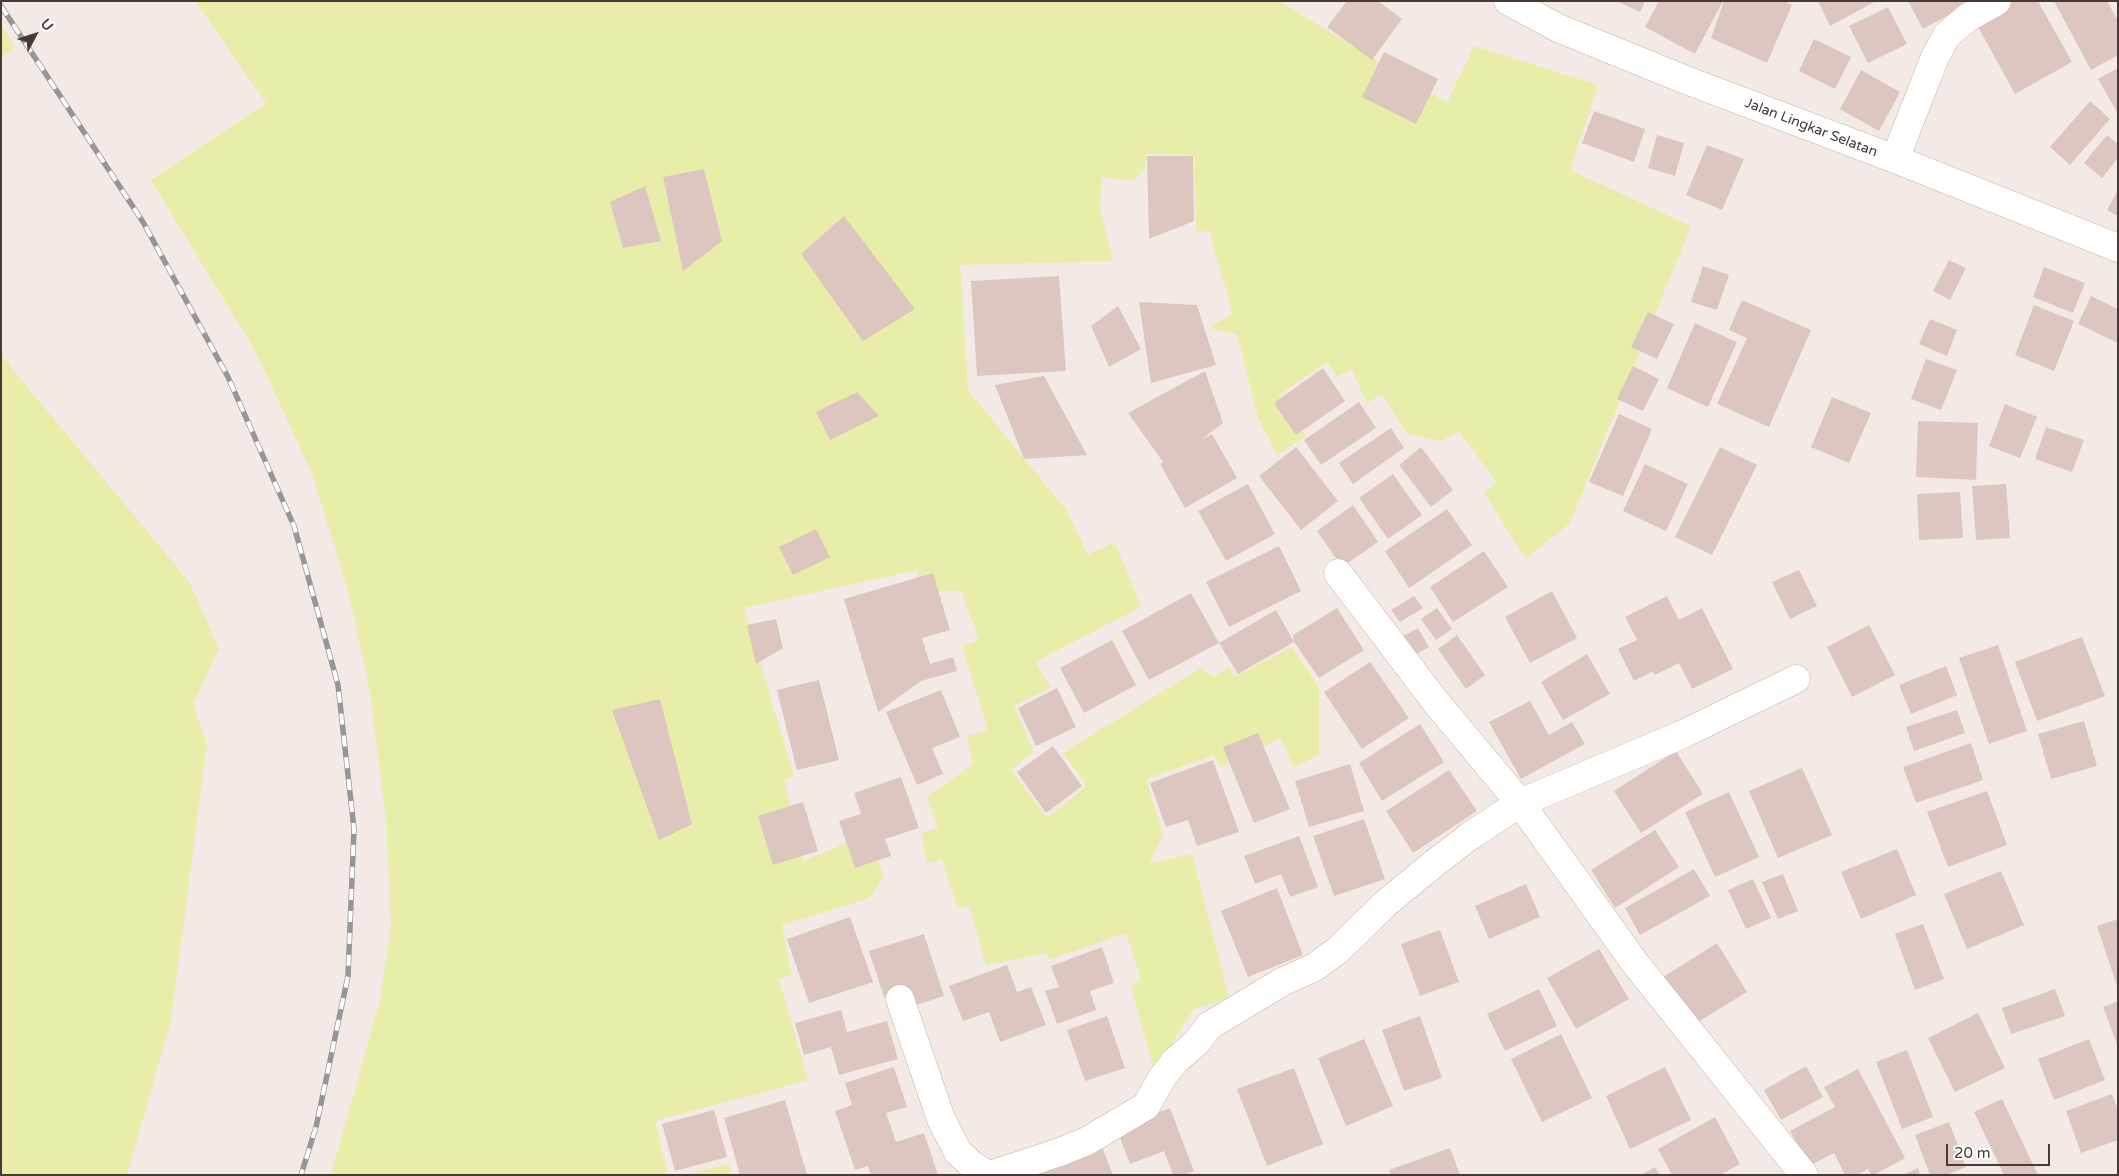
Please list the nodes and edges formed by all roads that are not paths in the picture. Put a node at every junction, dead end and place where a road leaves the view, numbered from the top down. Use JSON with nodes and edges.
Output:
{"nodes":[{"id":1,"x":1508,"y":1,"type":"edge"},
{"id":2,"x":1997,"y":1,"type":"edge"},
{"id":3,"x":1894,"y":159,"type":"junction"},
{"id":4,"x":2118,"y":248,"type":"edge"},
{"id":5,"x":1338,"y":573,"type":"dead end"},
{"id":6,"x":1796,"y":679,"type":"dead end"},
{"id":7,"x":1520,"y":803,"type":"junction"},
{"id":8,"x":900,"y":999,"type":"dead end"},
{"id":9,"x":989,"y":1175,"type":"edge"},
{"id":10,"x":1804,"y":1175,"type":"edge"}],
"edges":[{"from":1,"to":3,"type":"street","name":"Jalan Lingkar Selatan"},
{"from":2,"to":3,"type":"street"},
{"from":3,"to":4,"type":"street","name":"Jalan Lingkar Selatan"},
{"from":5,"to":7,"type":"street"},
{"from":6,"to":7,"type":"street"},
{"from":7,"to":9,"type":"street"},
{"from":7,"to":10,"type":"street"},
{"from":8,"to":9,"type":"street"}]}
